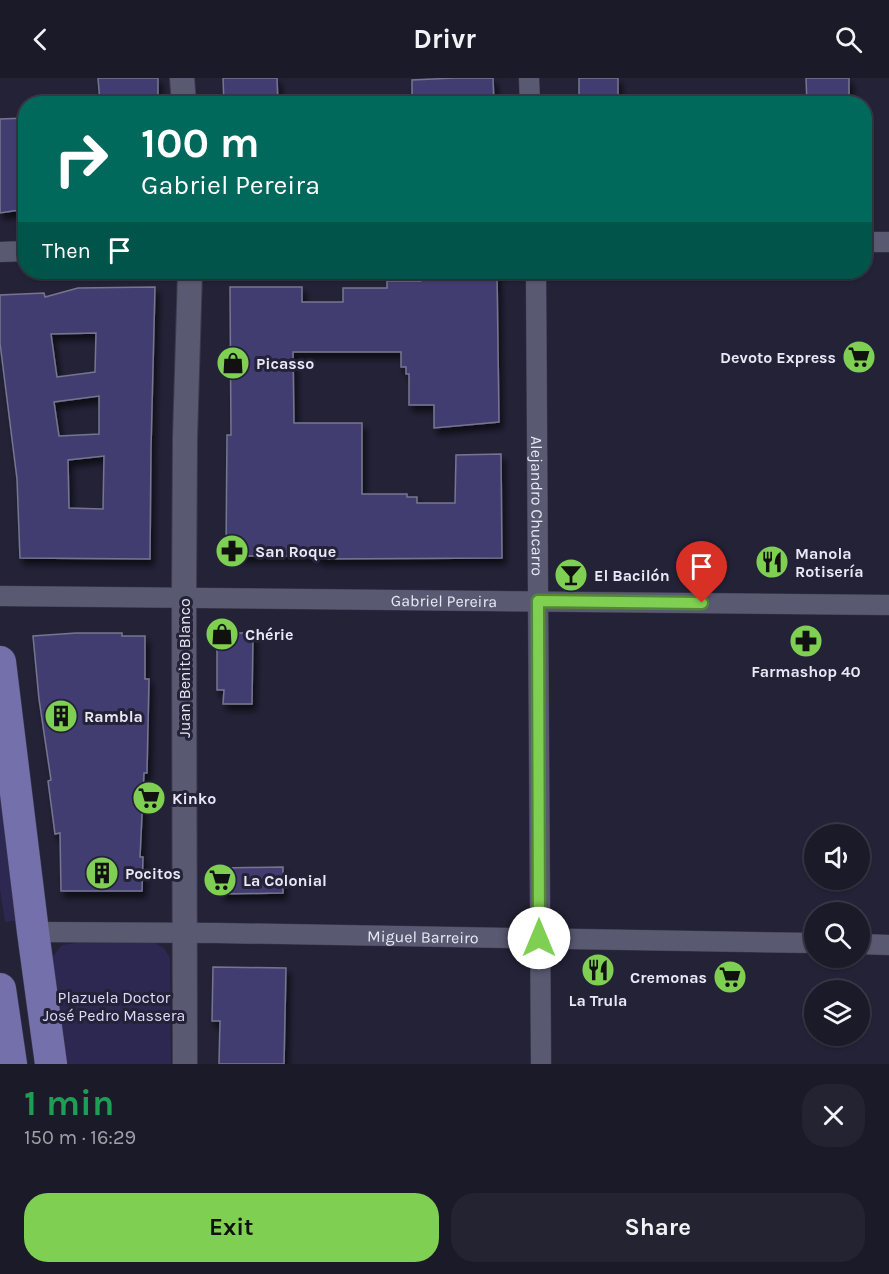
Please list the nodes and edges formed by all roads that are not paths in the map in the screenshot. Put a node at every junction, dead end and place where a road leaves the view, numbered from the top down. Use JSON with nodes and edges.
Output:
{"nodes":[{"id":1,"x":182,"y":78,"type":"edge"},
{"id":2,"x":529,"y":78,"type":"edge"},
{"id":3,"x":183,"y":96,"type":"edge"},
{"id":4,"x":530,"y":96,"type":"edge"},
{"id":5,"x":872,"y":242,"type":"edge"},
{"id":6,"x":889,"y":242,"type":"edge"},
{"id":7,"x":18,"y":251,"type":"edge"},
{"id":8,"x":0,"y":252,"type":"edge"},
{"id":9,"x":190,"y":279,"type":"edge"},
{"id":10,"x":536,"y":279,"type":"edge"},
{"id":11,"x":0,"y":596,"type":"edge"},
{"id":12,"x":184,"y":598,"type":"junction"},
{"id":13,"x":538,"y":601,"type":"junction"},
{"id":14,"x":889,"y":605,"type":"edge"},
{"id":15,"x":0,"y":662,"type":"edge"},
{"id":16,"x":33,"y":932,"type":"junction"},
{"id":17,"x":186,"y":933,"type":"junction"},
{"id":18,"x":539,"y":938,"type":"junction"},
{"id":19,"x":804,"y":944,"type":"edge"},
{"id":20,"x":870,"y":944,"type":"edge"},
{"id":21,"x":889,"y":945,"type":"edge"},
{"id":22,"x":0,"y":989,"type":"edge"},
{"id":23,"x":11,"y":1064,"type":"edge"},
{"id":24,"x":51,"y":1064,"type":"edge"},
{"id":25,"x":185,"y":1064,"type":"edge"},
{"id":26,"x":541,"y":1064,"type":"edge"}],
"edges":[{"from":1,"to":3,"type":"street"},
{"from":2,"to":4,"type":"street"},
{"from":5,"to":6,"type":"street"},
{"from":7,"to":8,"type":"street"},
{"from":9,"to":12,"type":"street","name":"Juan Benito Blanco"},
{"from":10,"to":13,"type":"street","name":"Alejandro Chucarro"},
{"from":11,"to":12,"type":"street","name":"Gabriel Pereira"},
{"from":12,"to":13,"type":"street","name":"Gabriel Pereira"},
{"from":12,"to":17,"type":"street","name":"Juan Benito Blanco"},
{"from":13,"to":14,"type":"street","name":"Gabriel Pereira"},
{"from":13,"to":18,"type":"street","name":"Alejandro Chucarro"},
{"from":15,"to":16,"type":"main road"},
{"from":16,"to":17,"type":"street","name":"Miguel Barreiro"},
{"from":16,"to":24,"type":"main road"},
{"from":17,"to":18,"type":"street","name":"Miguel Barreiro"},
{"from":17,"to":25,"type":"street","name":"Juan Benito Blanco"},
{"from":18,"to":19,"type":"street","name":"Miguel Barreiro"},
{"from":18,"to":26,"type":"street","name":"Alejandro Chucarro"},
{"from":20,"to":21,"type":"street"},
{"from":22,"to":23,"type":"main road"}]}
